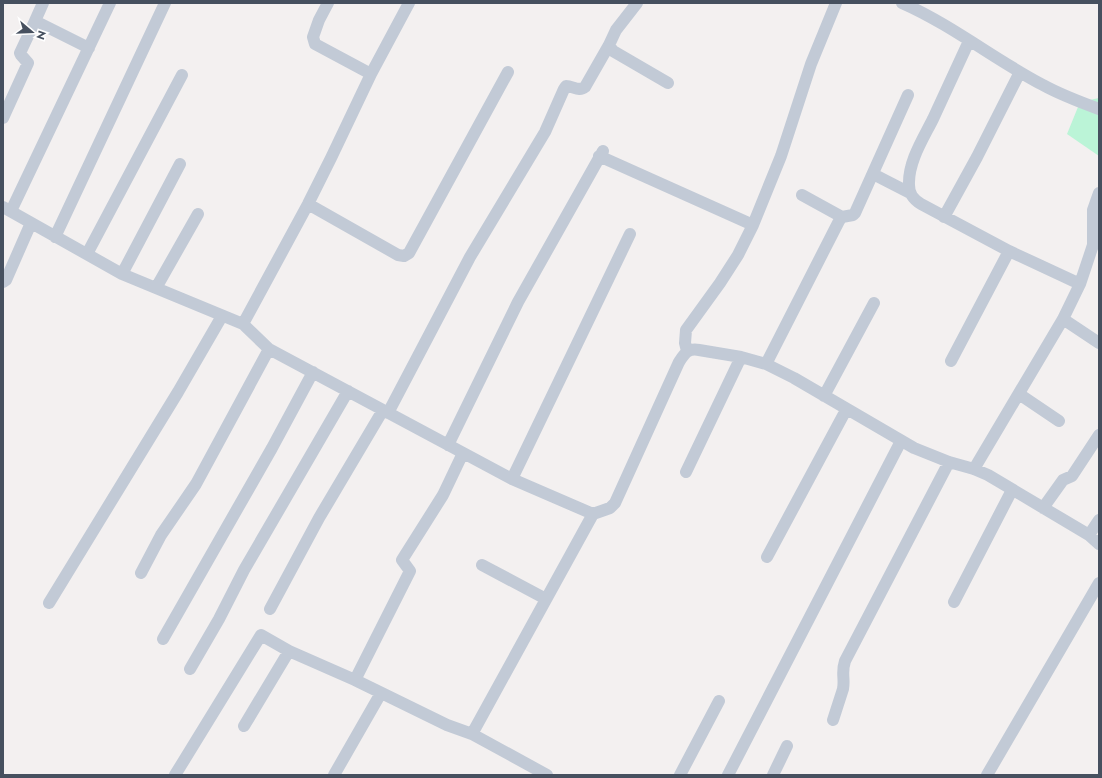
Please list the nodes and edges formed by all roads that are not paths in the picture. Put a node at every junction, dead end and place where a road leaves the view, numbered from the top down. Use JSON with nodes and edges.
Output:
{"nodes":[{"id":1,"x":43,"y":3,"type":"edge"},
{"id":2,"x":110,"y":3,"type":"edge"},
{"id":3,"x":165,"y":3,"type":"edge"},
{"id":4,"x":328,"y":3,"type":"edge"},
{"id":5,"x":409,"y":3,"type":"edge"},
{"id":6,"x":637,"y":3,"type":"edge"},
{"id":7,"x":836,"y":3,"type":"edge"},
{"id":8,"x":902,"y":3,"type":"edge"},
{"id":9,"x":921,"y":7,"type":"edge"},
{"id":10,"x":35,"y":21,"type":"junction"},
{"id":11,"x":970,"y":41,"type":"junction"},
{"id":12,"x":609,"y":45,"type":"junction"},
{"id":13,"x":89,"y":48,"type":"junction"},
{"id":14,"x":508,"y":72,"type":"dead end"},
{"id":15,"x":1020,"y":72,"type":"junction"},
{"id":16,"x":371,"y":74,"type":"junction"},
{"id":17,"x":182,"y":75,"type":"dead end"},
{"id":18,"x":668,"y":83,"type":"dead end"},
{"id":19,"x":908,"y":95,"type":"dead end"},
{"id":20,"x":1099,"y":110,"type":"edge"},
{"id":21,"x":3,"y":118,"type":"edge"},
{"id":22,"x":180,"y":164,"type":"dead end"},
{"id":23,"x":873,"y":174,"type":"junction"},
{"id":24,"x":1099,"y":193,"type":"edge"},
{"id":25,"x":910,"y":194,"type":"junction"},
{"id":26,"x":802,"y":195,"type":"dead end"},
{"id":27,"x":308,"y":204,"type":"junction"},
{"id":28,"x":7,"y":209,"type":"edge"},
{"id":29,"x":198,"y":214,"type":"dead end"},
{"id":30,"x":842,"y":217,"type":"junction"},
{"id":31,"x":944,"y":217,"type":"junction"},
{"id":32,"x":31,"y":222,"type":"junction"},
{"id":33,"x":754,"y":225,"type":"junction"},
{"id":34,"x":630,"y":234,"type":"dead end"},
{"id":35,"x":56,"y":237,"type":"junction"},
{"id":36,"x":1096,"y":246,"type":"edge"},
{"id":37,"x":1009,"y":251,"type":"junction"},
{"id":38,"x":87,"y":254,"type":"junction"},
{"id":39,"x":122,"y":274,"type":"junction"},
{"id":40,"x":3,"y":282,"type":"edge"},
{"id":41,"x":1080,"y":284,"type":"junction"},
{"id":42,"x":156,"y":288,"type":"junction"},
{"id":43,"x":874,"y":303,"type":"dead end"},
{"id":44,"x":222,"y":316,"type":"junction"},
{"id":45,"x":1063,"y":319,"type":"junction"},
{"id":46,"x":243,"y":324,"type":"junction"},
{"id":47,"x":1099,"y":343,"type":"edge"},
{"id":48,"x":269,"y":349,"type":"junction"},
{"id":49,"x":687,"y":351,"type":"junction"},
{"id":50,"x":741,"y":357,"type":"junction"},
{"id":51,"x":951,"y":361,"type":"dead end"},
{"id":52,"x":766,"y":364,"type":"junction"},
{"id":53,"x":313,"y":372,"type":"junction"},
{"id":54,"x":348,"y":391,"type":"junction"},
{"id":55,"x":1019,"y":394,"type":"junction"},
{"id":56,"x":824,"y":396,"type":"junction"},
{"id":57,"x":846,"y":410,"type":"junction"},
{"id":58,"x":386,"y":412,"type":"junction"},
{"id":59,"x":1059,"y":421,"type":"dead end"},
{"id":60,"x":1099,"y":434,"type":"edge"},
{"id":61,"x":901,"y":441,"type":"junction"},
{"id":62,"x":448,"y":445,"type":"junction"},
{"id":63,"x":463,"y":453,"type":"junction"},
{"id":64,"x":949,"y":462,"type":"junction"},
{"id":65,"x":974,"y":469,"type":"junction"},
{"id":66,"x":686,"y":472,"type":"dead end"},
{"id":67,"x":512,"y":479,"type":"junction"},
{"id":68,"x":1012,"y":490,"type":"junction"},
{"id":69,"x":1043,"y":508,"type":"junction"},
{"id":70,"x":593,"y":514,"type":"junction"},
{"id":71,"x":1099,"y":520,"type":"edge"},
{"id":72,"x":1089,"y":535,"type":"junction"},
{"id":73,"x":1099,"y":544,"type":"edge"},
{"id":74,"x":767,"y":557,"type":"dead end"},
{"id":75,"x":482,"y":565,"type":"dead end"},
{"id":76,"x":141,"y":573,"type":"dead end"},
{"id":77,"x":1099,"y":583,"type":"edge"},
{"id":78,"x":546,"y":599,"type":"junction"},
{"id":79,"x":954,"y":602,"type":"dead end"},
{"id":80,"x":49,"y":604,"type":"dead end"},
{"id":81,"x":270,"y":609,"type":"dead end"},
{"id":82,"x":163,"y":639,"type":"dead end"},
{"id":83,"x":289,"y":651,"type":"junction"},
{"id":84,"x":190,"y":669,"type":"dead end"},
{"id":85,"x":355,"y":680,"type":"junction"},
{"id":86,"x":381,"y":693,"type":"junction"},
{"id":87,"x":719,"y":700,"type":"dead end"},
{"id":88,"x":834,"y":720,"type":"dead end"},
{"id":89,"x":244,"y":726,"type":"dead end"},
{"id":90,"x":472,"y":734,"type":"junction"},
{"id":91,"x":787,"y":746,"type":"dead end"},
{"id":92,"x":175,"y":775,"type":"edge"},
{"id":93,"x":334,"y":775,"type":"edge"},
{"id":94,"x":547,"y":775,"type":"edge"},
{"id":95,"x":680,"y":775,"type":"edge"},
{"id":96,"x":728,"y":775,"type":"edge"},
{"id":97,"x":773,"y":775,"type":"edge"},
{"id":98,"x":987,"y":775,"type":"edge"}],
"edges":[{"from":1,"to":10,"type":"street"},
{"from":2,"to":13,"type":"street"},
{"from":3,"to":35,"type":"street"},
{"from":4,"to":16,"type":"street"},
{"from":5,"to":16,"type":"street"},
{"from":6,"to":12,"type":"street"},
{"from":7,"to":33,"type":"street"},
{"from":8,"to":9,"type":"street"},
{"from":9,"to":11,"type":"street"},
{"from":10,"to":13,"type":"street"},
{"from":10,"to":21,"type":"street"},
{"from":11,"to":15,"type":"street"},
{"from":11,"to":25,"type":"street"},
{"from":12,"to":18,"type":"street"},
{"from":12,"to":58,"type":"street"},
{"from":13,"to":28,"type":"street"},
{"from":14,"to":27,"type":"street"},
{"from":15,"to":20,"type":"street"},
{"from":15,"to":31,"type":"street"},
{"from":16,"to":27,"type":"street"},
{"from":17,"to":38,"type":"street"},
{"from":19,"to":23,"type":"street"},
{"from":22,"to":39,"type":"street"},
{"from":23,"to":25,"type":"street"},
{"from":23,"to":30,"type":"street"},
{"from":24,"to":36,"type":"street"},
{"from":25,"to":31,"type":"street"},
{"from":26,"to":30,"type":"street"},
{"from":27,"to":46,"type":"street"},
{"from":28,"to":32,"type":"street"},
{"from":29,"to":42,"type":"street"},
{"from":30,"to":52,"type":"street"},
{"from":31,"to":37,"type":"street"},
{"from":32,"to":35,"type":"street"},
{"from":32,"to":40,"type":"street"},
{"from":33,"to":49,"type":"street"},
{"from":33,"to":62,"type":"street"},
{"from":34,"to":67,"type":"street"},
{"from":35,"to":38,"type":"street"},
{"from":36,"to":41,"type":"street"},
{"from":37,"to":41,"type":"street"},
{"from":37,"to":51,"type":"street"},
{"from":38,"to":39,"type":"street"},
{"from":39,"to":42,"type":"street"},
{"from":41,"to":45,"type":"street"},
{"from":42,"to":44,"type":"street"},
{"from":43,"to":56,"type":"street"},
{"from":44,"to":46,"type":"street"},
{"from":44,"to":80,"type":"street"},
{"from":45,"to":47,"type":"street"},
{"from":45,"to":55,"type":"street"},
{"from":46,"to":48,"type":"street"},
{"from":48,"to":53,"type":"street"},
{"from":48,"to":76,"type":"street"},
{"from":49,"to":50,"type":"street"},
{"from":49,"to":70,"type":"street"},
{"from":50,"to":52,"type":"street"},
{"from":50,"to":66,"type":"street"},
{"from":52,"to":56,"type":"street"},
{"from":53,"to":54,"type":"street"},
{"from":53,"to":82,"type":"street"},
{"from":54,"to":58,"type":"street"},
{"from":54,"to":84,"type":"street"},
{"from":55,"to":59,"type":"street"},
{"from":55,"to":65,"type":"street"},
{"from":56,"to":57,"type":"street"},
{"from":57,"to":61,"type":"street"},
{"from":57,"to":74,"type":"street"},
{"from":58,"to":62,"type":"street"},
{"from":58,"to":81,"type":"street"},
{"from":60,"to":69,"type":"street"},
{"from":61,"to":64,"type":"street"},
{"from":61,"to":96,"type":"street"},
{"from":62,"to":63,"type":"street"},
{"from":63,"to":67,"type":"street"},
{"from":63,"to":85,"type":"street"},
{"from":64,"to":65,"type":"street"},
{"from":64,"to":88,"type":"street"},
{"from":65,"to":68,"type":"street"},
{"from":67,"to":70,"type":"street"},
{"from":68,"to":69,"type":"street"},
{"from":68,"to":79,"type":"street"},
{"from":69,"to":72,"type":"street"},
{"from":70,"to":78,"type":"street"},
{"from":71,"to":72,"type":"street"},
{"from":72,"to":73,"type":"street"},
{"from":75,"to":78,"type":"street"},
{"from":77,"to":98,"type":"street"},
{"from":78,"to":90,"type":"street"},
{"from":83,"to":85,"type":"street"},
{"from":83,"to":89,"type":"street"},
{"from":83,"to":92,"type":"street"},
{"from":85,"to":86,"type":"street"},
{"from":86,"to":90,"type":"street"},
{"from":86,"to":93,"type":"street"},
{"from":87,"to":95,"type":"street"},
{"from":90,"to":94,"type":"street"},
{"from":91,"to":97,"type":"street"}]}
